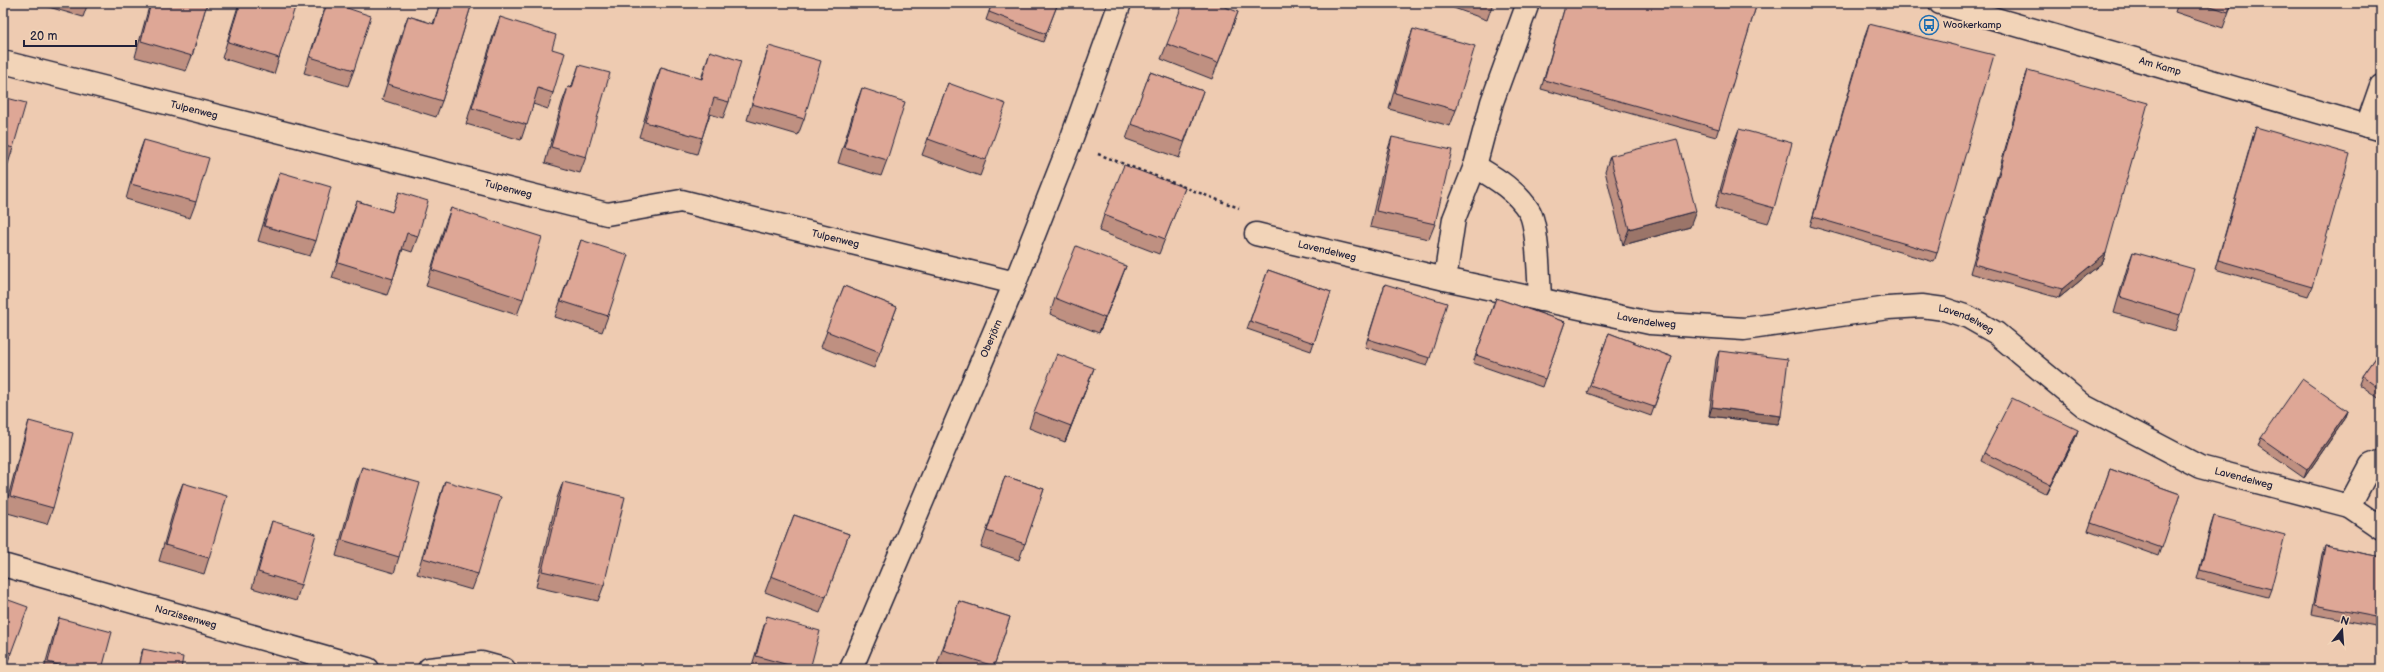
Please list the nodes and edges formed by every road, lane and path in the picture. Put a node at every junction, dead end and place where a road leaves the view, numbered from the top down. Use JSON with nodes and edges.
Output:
{"nodes":[{"id":1,"x":1120,"y":3,"type":"edge"},
{"id":2,"x":1528,"y":3,"type":"edge"},
{"id":3,"x":1940,"y":3,"type":"edge"},
{"id":4,"x":3,"y":62,"type":"edge"},
{"id":5,"x":2381,"y":86,"type":"edge"},
{"id":6,"x":2374,"y":128,"type":"edge"},
{"id":7,"x":1070,"y":143,"type":"junction"},
{"id":8,"x":1475,"y":166,"type":"junction"},
{"id":9,"x":1256,"y":234,"type":"joint"},
{"id":10,"x":1445,"y":279,"type":"junction"},
{"id":11,"x":1014,"y":283,"type":"junction"},
{"id":12,"x":1540,"y":300,"type":"junction"},
{"id":13,"x":2381,"y":461,"type":"edge"},
{"id":14,"x":2349,"y":506,"type":"junction"},
{"id":15,"x":2381,"y":528,"type":"edge"},
{"id":16,"x":3,"y":565,"type":"edge"},
{"id":17,"x":368,"y":669,"type":"edge"},
{"id":18,"x":429,"y":669,"type":"edge"},
{"id":19,"x":504,"y":669,"type":"edge"},
{"id":20,"x":851,"y":669,"type":"edge"}],
"edges":[{"from":1,"to":7,"type":"street","name":"Oberjörn"},
{"from":2,"to":8,"type":"street"},
{"from":3,"to":6,"type":"street","name":"Am Kamp"},
{"from":4,"to":11,"type":"street","name":"Tulpenweg"},
{"from":5,"to":6,"type":"street"},
{"from":7,"to":9,"type":"path"},
{"from":7,"to":11,"type":"street","name":"Oberjörn"},
{"from":8,"to":10,"type":"street"},
{"from":8,"to":12,"type":"street"},
{"from":9,"to":10,"type":"street","name":"Lavendelweg"},
{"from":10,"to":12,"type":"street","name":"Lavendelweg"},
{"from":11,"to":20,"type":"street","name":"Oberjörn"},
{"from":12,"to":14,"type":"street","name":"Lavendelweg"},
{"from":13,"to":14,"type":"street"},
{"from":14,"to":15,"type":"street","name":"Lavendelweg"},
{"from":16,"to":17,"type":"street","name":"Narzissenweg"},
{"from":18,"to":19,"type":"street"}]}
